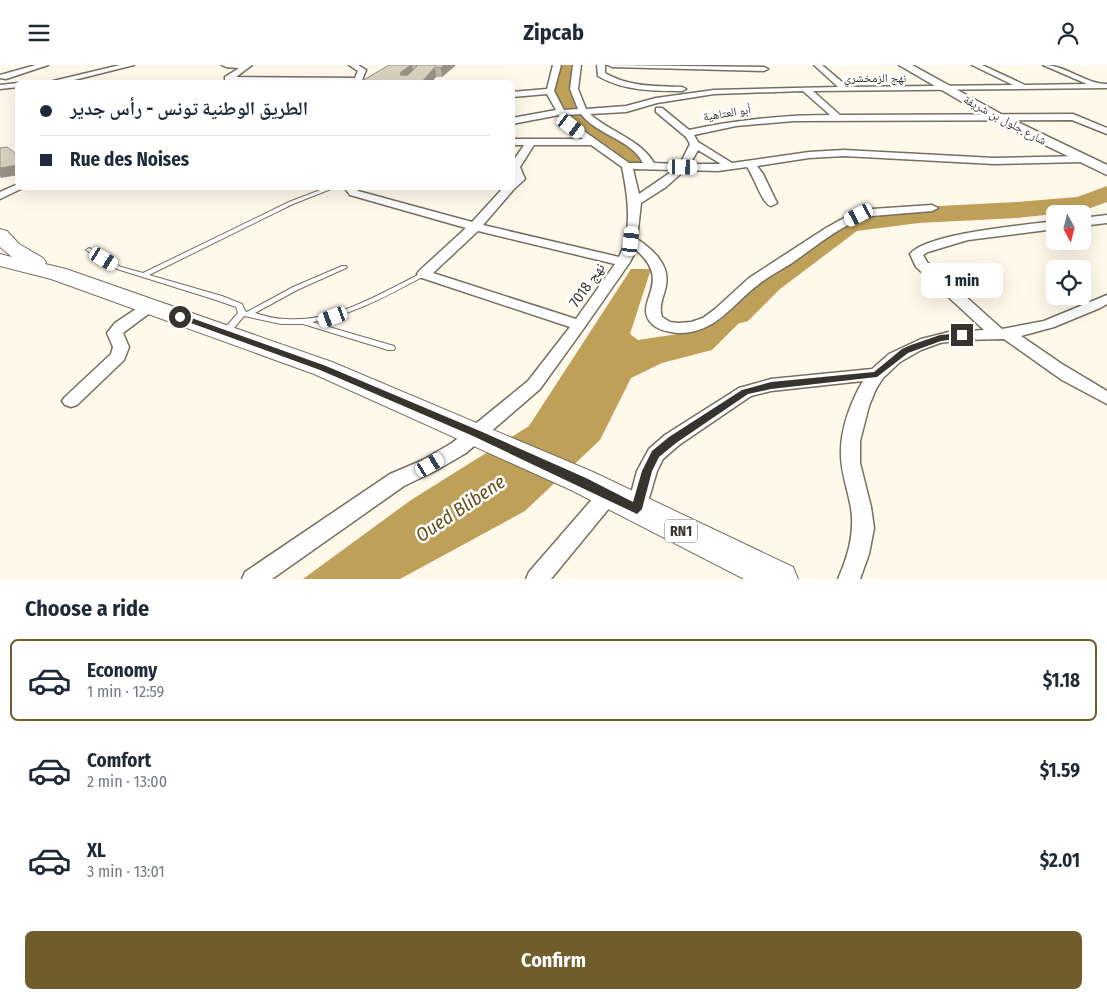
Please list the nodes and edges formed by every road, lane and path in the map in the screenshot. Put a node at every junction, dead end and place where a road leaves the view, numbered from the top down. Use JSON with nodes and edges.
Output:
{"nodes":[{"id":1,"x":44,"y":65,"type":"edge"},
{"id":2,"x":130,"y":65,"type":"edge"},
{"id":3,"x":226,"y":65,"type":"edge"},
{"id":4,"x":354,"y":65,"type":"edge"},
{"id":5,"x":557,"y":65,"type":"edge"},
{"id":6,"x":577,"y":65,"type":"edge"},
{"id":7,"x":601,"y":65,"type":"edge"},
{"id":8,"x":612,"y":65,"type":"edge"},
{"id":9,"x":818,"y":65,"type":"edge"},
{"id":10,"x":904,"y":65,"type":"edge"},
{"id":11,"x":976,"y":65,"type":"edge"},
{"id":12,"x":1047,"y":65,"type":"edge"},
{"id":13,"x":247,"y":66,"type":"edge"},
{"id":14,"x":762,"y":67,"type":"edge"},
{"id":15,"x":641,"y":69,"type":"edge"},
{"id":16,"x":771,"y":75,"type":"dead end"},
{"id":17,"x":1,"y":76,"type":"edge"},
{"id":18,"x":62,"y":80,"type":"edge"},
{"id":19,"x":226,"y":80,"type":"edge"},
{"id":20,"x":357,"y":80,"type":"edge"},
{"id":21,"x":654,"y":80,"type":"dead end"},
{"id":22,"x":663,"y":80,"type":"dead end"},
{"id":23,"x":778,"y":82,"type":"dead end"},
{"id":24,"x":15,"y":85,"type":"edge"},
{"id":25,"x":0,"y":87,"type":"edge"},
{"id":26,"x":1026,"y":87,"type":"junction"},
{"id":27,"x":1103,"y":87,"type":"edge"},
{"id":28,"x":785,"y":89,"type":"junction"},
{"id":29,"x":805,"y":89,"type":"junction"},
{"id":30,"x":846,"y":89,"type":"junction"},
{"id":31,"x":946,"y":89,"type":"junction"},
{"id":32,"x":550,"y":91,"type":"junction"},
{"id":33,"x":714,"y":92,"type":"junction"},
{"id":34,"x":515,"y":95,"type":"edge"},
{"id":35,"x":658,"y":110,"type":"dead end"},
{"id":36,"x":583,"y":112,"type":"junction"},
{"id":37,"x":563,"y":113,"type":"junction"},
{"id":38,"x":997,"y":117,"type":"junction"},
{"id":39,"x":838,"y":118,"type":"junction"},
{"id":40,"x":515,"y":121,"type":"edge"},
{"id":41,"x":1107,"y":131,"type":"edge"},
{"id":42,"x":689,"y":135,"type":"junction"},
{"id":43,"x":515,"y":142,"type":"edge"},
{"id":44,"x":593,"y":142,"type":"junction"},
{"id":45,"x":530,"y":143,"type":"junction"},
{"id":46,"x":695,"y":144,"type":"junction"},
{"id":47,"x":1082,"y":159,"type":"junction"},
{"id":48,"x":750,"y":164,"type":"junction"},
{"id":49,"x":515,"y":166,"type":"edge"},
{"id":50,"x":628,"y":166,"type":"junction"},
{"id":51,"x":650,"y":166,"type":"junction"},
{"id":52,"x":683,"y":167,"type":"junction"},
{"id":53,"x":732,"y":167,"type":"junction"},
{"id":54,"x":515,"y":169,"type":"edge"},
{"id":55,"x":1107,"y":171,"type":"edge"},
{"id":56,"x":15,"y":182,"type":"edge"},
{"id":57,"x":515,"y":184,"type":"edge"},
{"id":58,"x":0,"y":185,"type":"edge"},
{"id":59,"x":15,"y":189,"type":"edge"},
{"id":60,"x":326,"y":190,"type":"edge"},
{"id":61,"x":352,"y":190,"type":"edge"},
{"id":62,"x":509,"y":190,"type":"edge"},
{"id":63,"x":0,"y":196,"type":"edge"},
{"id":64,"x":635,"y":201,"type":"junction"},
{"id":65,"x":771,"y":203,"type":"dead end"},
{"id":66,"x":932,"y":208,"type":"dead end"},
{"id":67,"x":1107,"y":219,"type":"edge"},
{"id":68,"x":1091,"y":221,"type":"edge"},
{"id":69,"x":1046,"y":226,"type":"edge"},
{"id":70,"x":475,"y":227,"type":"junction"},
{"id":71,"x":0,"y":235,"type":"edge"},
{"id":72,"x":631,"y":241,"type":"junction"},
{"id":73,"x":89,"y":250,"type":"dead end"},
{"id":74,"x":0,"y":259,"type":"edge"},
{"id":75,"x":623,"y":262,"type":"junction"},
{"id":76,"x":344,"y":267,"type":"dead end"},
{"id":77,"x":58,"y":274,"type":"junction"},
{"id":78,"x":424,"y":274,"type":"junction"},
{"id":79,"x":144,"y":275,"type":"junction"},
{"id":80,"x":1107,"y":299,"type":"edge"},
{"id":81,"x":150,"y":306,"type":"junction"},
{"id":82,"x":246,"y":313,"type":"junction"},
{"id":83,"x":301,"y":322,"type":"junction"},
{"id":84,"x":579,"y":325,"type":"junction"},
{"id":85,"x":226,"y":332,"type":"junction"},
{"id":86,"x":1003,"y":334,"type":"junction"},
{"id":87,"x":391,"y":348,"type":"dead end"},
{"id":88,"x":877,"y":374,"type":"junction"},
{"id":89,"x":1107,"y":398,"type":"edge"},
{"id":90,"x":71,"y":401,"type":"dead end"},
{"id":91,"x":486,"y":438,"type":"junction"},
{"id":92,"x":609,"y":495,"type":"junction"},
{"id":93,"x":253,"y":579,"type":"edge"},
{"id":94,"x":537,"y":579,"type":"edge"},
{"id":95,"x":780,"y":579,"type":"edge"},
{"id":96,"x":849,"y":579,"type":"edge"}],
"edges":[{"from":1,"to":17,"type":"street"},
{"from":2,"to":18,"type":"street"},
{"from":3,"to":13,"type":"street"},
{"from":4,"to":20,"type":"street"},
{"from":5,"to":32,"type":"street"},
{"from":6,"to":36,"type":"street"},
{"from":7,"to":33,"type":"street"},
{"from":8,"to":15,"type":"street"},
{"from":9,"to":30,"type":"street"},
{"from":10,"to":31,"type":"main road","name":"شارع جلول بن شريفة"},
{"from":11,"to":26,"type":"street"},
{"from":12,"to":27,"type":"street"},
{"from":13,"to":19,"type":"street"},
{"from":14,"to":15,"type":"street"},
{"from":14,"to":16,"type":"street"},
{"from":17,"to":24,"type":"street"},
{"from":21,"to":22,"type":"street"},
{"from":23,"to":28,"type":"street"},
{"from":24,"to":25,"type":"street"},
{"from":26,"to":27,"type":"street","name":"نهج الزمخشري"},
{"from":26,"to":31,"type":"street","name":"نهج الزمخشري"},
{"from":28,"to":29,"type":"street","name":"نهج الزمخشري"},
{"from":28,"to":33,"type":"street"},
{"from":29,"to":30,"type":"street","name":"نهج الزمخشري"},
{"from":29,"to":39,"type":"street"},
{"from":30,"to":31,"type":"street","name":"نهج الزمخشري"},
{"from":31,"to":38,"type":"main road","name":"شارع جلول بن شريفة"},
{"from":32,"to":34,"type":"street"},
{"from":32,"to":37,"type":"street"},
{"from":33,"to":36,"type":"street"},
{"from":35,"to":42,"type":"street"},
{"from":36,"to":37,"type":"street"},
{"from":36,"to":51,"type":"street"},
{"from":37,"to":40,"type":"street"},
{"from":37,"to":44,"type":"street"},
{"from":38,"to":39,"type":"street","name":"أبو العتاهية"},
{"from":38,"to":41,"type":"street","name":"أبو العتاهية"},
{"from":38,"to":47,"type":"main road","name":"شارع جلول بن شريفة"},
{"from":39,"to":42,"type":"street","name":"أبو العتاهية"},
{"from":42,"to":46,"type":"street","name":"أبو العتاهية"},
{"from":43,"to":45,"type":"street"},
{"from":44,"to":45,"type":"street"},
{"from":44,"to":50,"type":"street"},
{"from":45,"to":49,"type":"street"},
{"from":46,"to":52,"type":"street","name":"أبو العتاهية"},
{"from":46,"to":53,"type":"street"},
{"from":47,"to":48,"type":"street"},
{"from":47,"to":55,"type":"main road","name":"شارع جلول بن شريفة"},
{"from":48,"to":53,"type":"street"},
{"from":48,"to":65,"type":"street"},
{"from":50,"to":51,"type":"street"},
{"from":50,"to":64,"type":"street","name":"نهج 7018"},
{"from":51,"to":52,"type":"street"},
{"from":52,"to":53,"type":"street"},
{"from":52,"to":64,"type":"street","name":"أبو العتاهية"},
{"from":54,"to":57,"type":"street"},
{"from":56,"to":58,"type":"street"},
{"from":59,"to":63,"type":"street"},
{"from":60,"to":79,"type":"lane"},
{"from":61,"to":70,"type":"street"},
{"from":62,"to":70,"type":"street"},
{"from":64,"to":72,"type":"street","name":"نهج 7018"},
{"from":66,"to":72,"type":"street"},
{"from":67,"to":68,"type":"street"},
{"from":69,"to":86,"type":"street"},
{"from":70,"to":75,"type":"street"},
{"from":70,"to":78,"type":"street"},
{"from":71,"to":77,"type":"main road","number":"RN1"},
{"from":72,"to":75,"type":"street","name":"نهج 7018"},
{"from":73,"to":79,"type":"lane"},
{"from":74,"to":77,"type":"main road","number":"RN1"},
{"from":75,"to":84,"type":"street","name":"نهج 7018"},
{"from":76,"to":82,"type":"lane"},
{"from":77,"to":81,"type":"main road","number":"RN1"},
{"from":78,"to":83,"type":"lane"},
{"from":78,"to":84,"type":"street"},
{"from":79,"to":82,"type":"lane"},
{"from":80,"to":86,"type":"street"},
{"from":81,"to":85,"type":"main road","number":"RN1"},
{"from":81,"to":90,"type":"street"},
{"from":82,"to":83,"type":"lane"},
{"from":82,"to":85,"type":"lane"},
{"from":83,"to":87,"type":"lane"},
{"from":84,"to":91,"type":"street","name":"نهج 7018"},
{"from":85,"to":91,"type":"main road","number":"RN1"},
{"from":86,"to":88,"type":"street"},
{"from":86,"to":89,"type":"street"},
{"from":88,"to":92,"type":"street"},
{"from":88,"to":96,"type":"street"},
{"from":91,"to":92,"type":"main road","number":"RN1"},
{"from":91,"to":93,"type":"street","name":"نهج 7018"},
{"from":92,"to":94,"type":"street"},
{"from":92,"to":95,"type":"main road","number":"RN1"}]}
